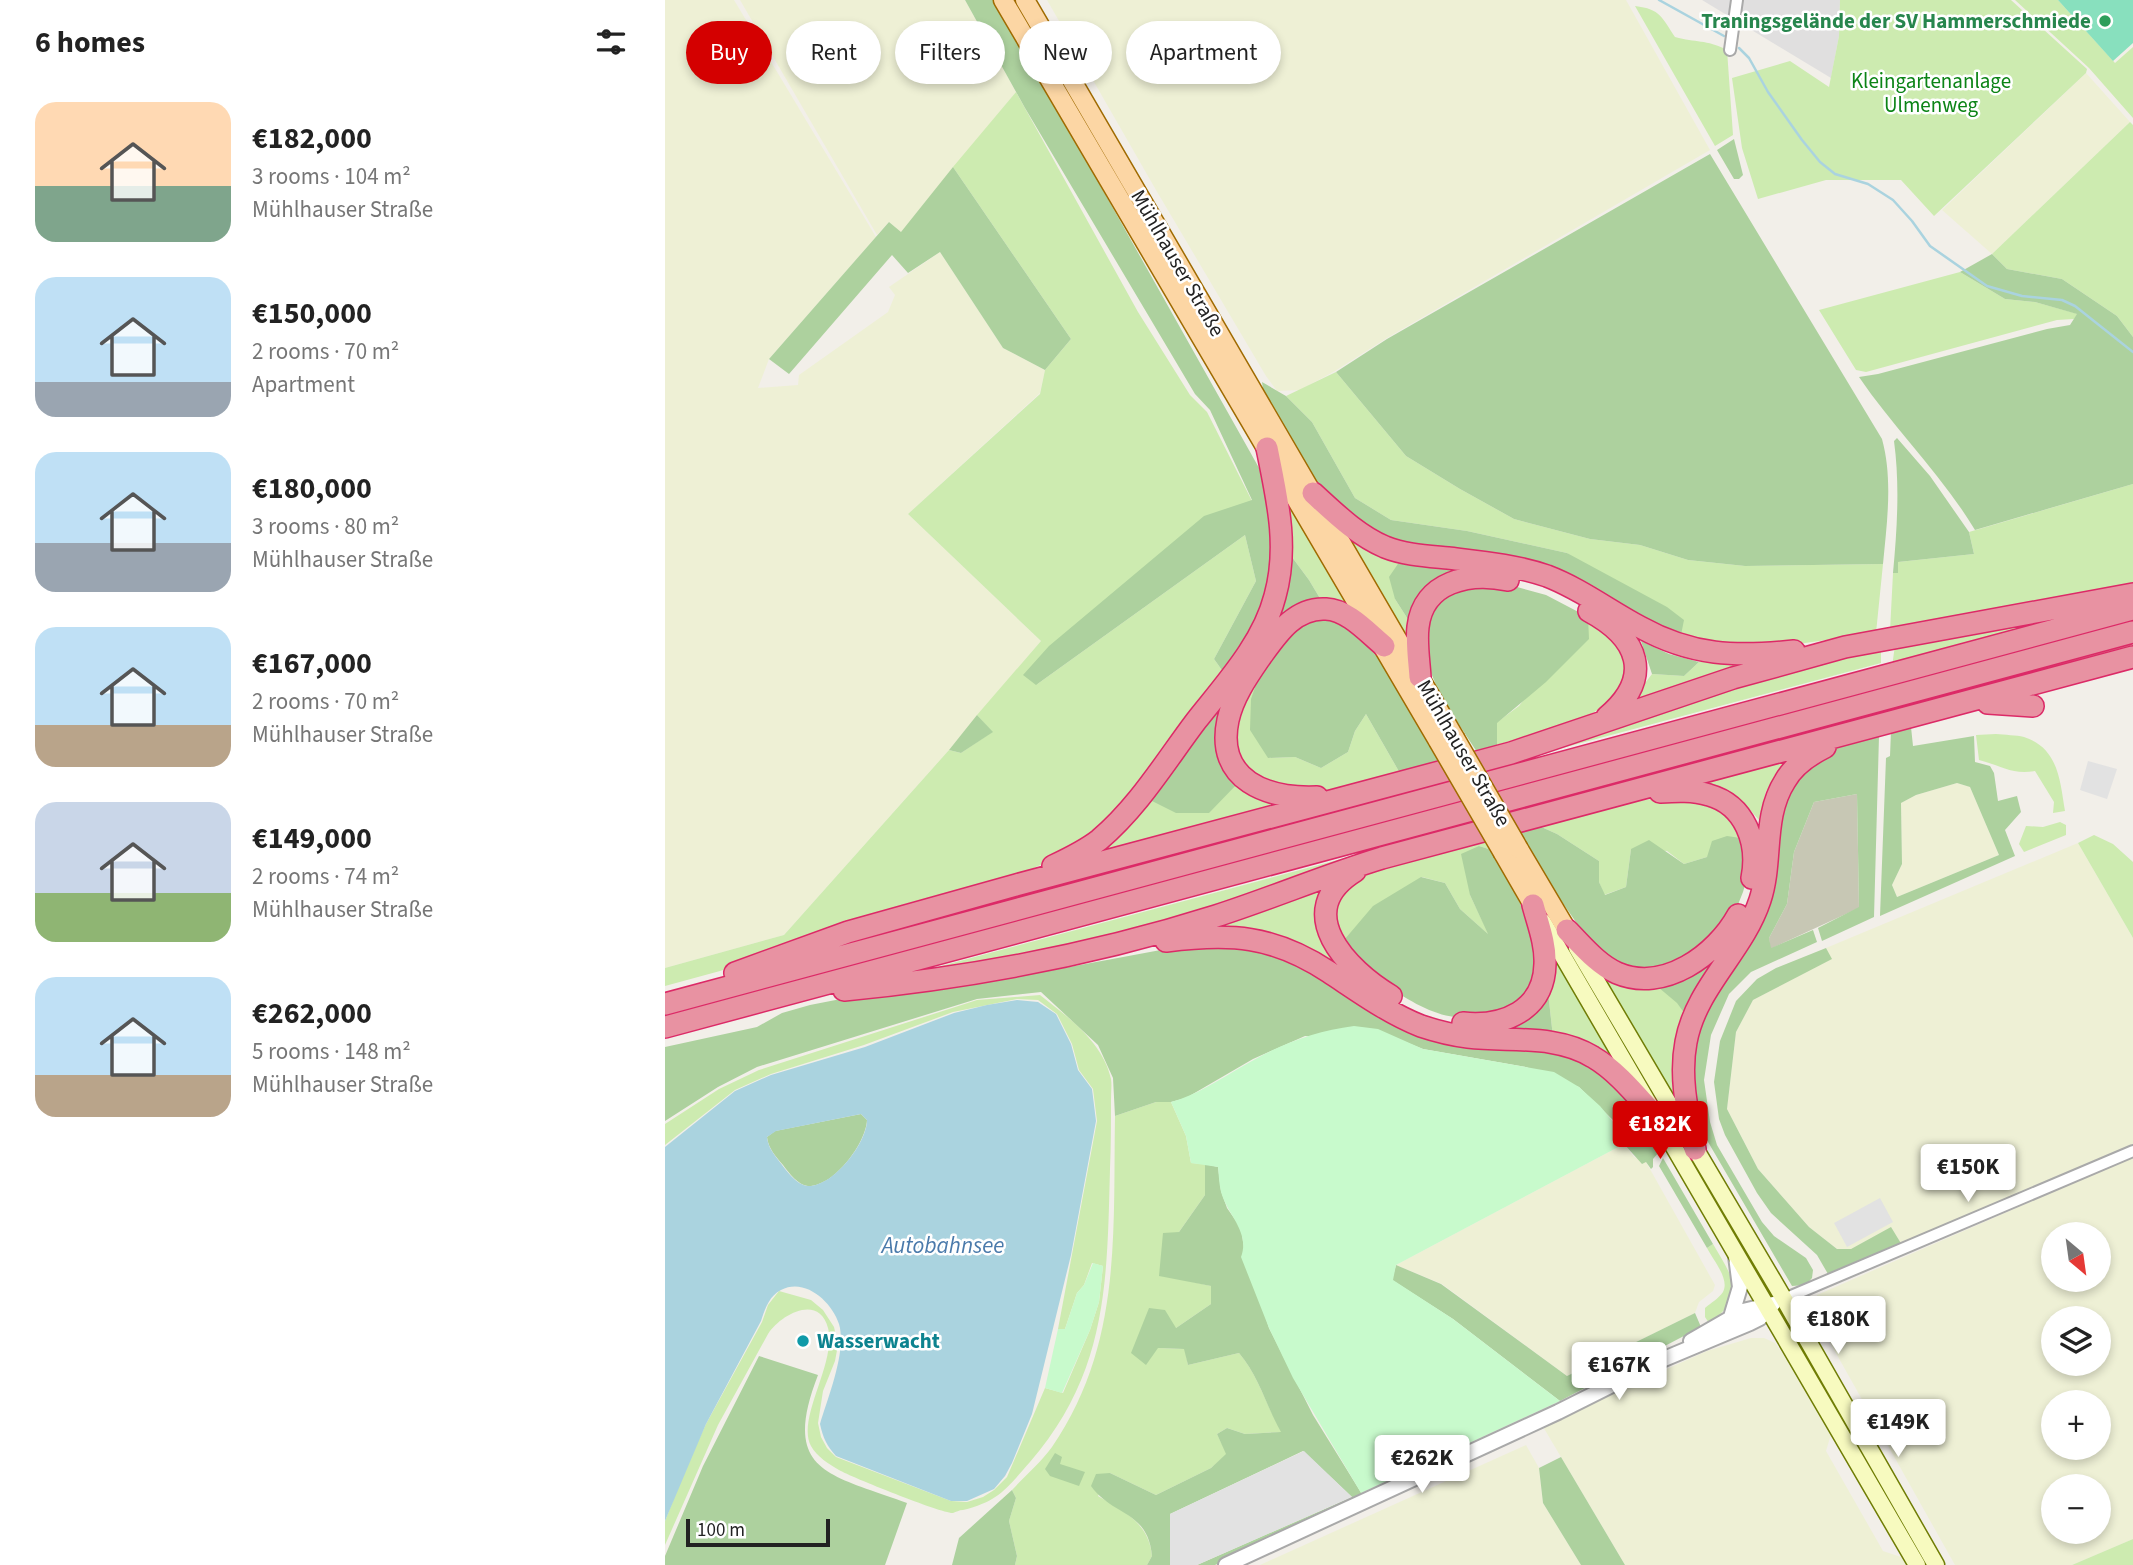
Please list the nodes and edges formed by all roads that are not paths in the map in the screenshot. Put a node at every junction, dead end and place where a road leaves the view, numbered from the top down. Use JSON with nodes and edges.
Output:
{"nodes":[{"id":1,"x":1003,"y":0,"type":"edge"},
{"id":2,"x":1025,"y":0,"type":"edge"},
{"id":3,"x":1737,"y":0,"type":"edge"},
{"id":4,"x":1730,"y":50,"type":"dead end"},
{"id":5,"x":1267,"y":449,"type":"junction"},
{"id":6,"x":1313,"y":493,"type":"junction"},
{"id":7,"x":2133,"y":594,"type":"edge"},
{"id":8,"x":2133,"y":609,"type":"edge"},
{"id":9,"x":2133,"y":632,"type":"edge"},
{"id":10,"x":1384,"y":646,"type":"junction"},
{"id":11,"x":1845,"y":647,"type":"junction"},
{"id":12,"x":2133,"y":657,"type":"edge"},
{"id":13,"x":1420,"y":677,"type":"junction"},
{"id":14,"x":1962,"y":704,"type":"junction"},
{"id":15,"x":2033,"y":706,"type":"dead end"},
{"id":16,"x":1591,"y":727,"type":"junction"},
{"id":17,"x":1862,"y":730,"type":"junction"},
{"id":18,"x":1447,"y":739,"type":"junction"},
{"id":19,"x":1368,"y":791,"type":"junction"},
{"id":20,"x":1619,"y":794,"type":"junction"},
{"id":21,"x":1511,"y":851,"type":"junction"},
{"id":22,"x":1382,"y":858,"type":"junction"},
{"id":23,"x":1016,"y":884,"type":"junction"},
{"id":24,"x":1533,"y":905,"type":"junction"},
{"id":25,"x":1567,"y":930,"type":"junction"},
{"id":26,"x":1096,"y":948,"type":"junction"},
{"id":27,"x":782,"y":996,"type":"junction"},
{"id":28,"x":672,"y":1002,"type":"edge"},
{"id":29,"x":665,"y":1027,"type":"edge"},
{"id":30,"x":1655,"y":1116,"type":"junction"},
{"id":31,"x":1695,"y":1149,"type":"junction"},
{"id":32,"x":2133,"y":1151,"type":"edge"},
{"id":33,"x":1736,"y":1254,"type":"junction"},
{"id":34,"x":1784,"y":1299,"type":"junction"},
{"id":35,"x":1767,"y":1307,"type":"junction"},
{"id":36,"x":1731,"y":1317,"type":"junction"},
{"id":37,"x":1664,"y":1359,"type":"junction"},
{"id":38,"x":1226,"y":1565,"type":"edge"},
{"id":39,"x":1917,"y":1565,"type":"edge"},
{"id":40,"x":1936,"y":1565,"type":"edge"}],
"edges":[{"from":1,"to":5,"type":"main road","name":"Mühlhauser Straße"},
{"from":2,"to":6,"type":"main road","name":"Mühlhauser Straße"},
{"from":3,"to":4,"type":"street"},
{"from":5,"to":10,"type":"main road","name":"Mühlhauser Straße"},
{"from":5,"to":23,"type":"highway"},
{"from":6,"to":11,"type":"highway"},
{"from":6,"to":13,"type":"main road","name":"Mühlhauser Straße"},
{"from":7,"to":11,"type":"highway"},
{"from":8,"to":28,"type":"highway"},
{"from":9,"to":27,"type":"highway"},
{"from":10,"to":18,"type":"main road","name":"Mühlhauser Straße"},
{"from":10,"to":19,"type":"highway"},
{"from":11,"to":16,"type":"highway"},
{"from":12,"to":14,"type":"highway"},
{"from":13,"to":16,"type":"highway"},
{"from":13,"to":18,"type":"main road","name":"Mühlhauser Straße"},
{"from":14,"to":15,"type":"highway"},
{"from":14,"to":17,"type":"highway"},
{"from":16,"to":19,"type":"highway"},
{"from":17,"to":20,"type":"highway"},
{"from":17,"to":31,"type":"highway"},
{"from":18,"to":21,"type":"main road","name":"Mühlhauser Straße","bridge":true},
{"from":19,"to":23,"type":"highway"},
{"from":20,"to":22,"type":"highway"},
{"from":20,"to":25,"type":"highway"},
{"from":21,"to":24,"type":"main road","name":"Mühlhauser Straße"},
{"from":21,"to":25,"type":"main road","name":"Mühlhauser Straße"},
{"from":22,"to":24,"type":"highway"},
{"from":22,"to":26,"type":"highway"},
{"from":23,"to":28,"type":"highway"},
{"from":24,"to":30,"type":"main road","name":"Mühlhauser Straße"},
{"from":25,"to":31,"type":"main road","name":"Mühlhauser Straße"},
{"from":26,"to":27,"type":"highway"},
{"from":26,"to":30,"type":"highway"},
{"from":27,"to":29,"type":"highway"},
{"from":30,"to":33,"type":"main road","name":"Mühlhauser Straße"},
{"from":31,"to":34,"type":"main road","name":"Mühlhauser Straße"},
{"from":32,"to":34,"type":"street"},
{"from":33,"to":35,"type":"main road","name":"Mühlhauser Straße"},
{"from":33,"to":36,"type":"street"},
{"from":34,"to":35,"type":"street"},
{"from":34,"to":40,"type":"main road","name":"Mühlhauser Straße"},
{"from":35,"to":36,"type":"street"},
{"from":35,"to":37,"type":"street"},
{"from":35,"to":39,"type":"main road","name":"Mühlhauser Straße"},
{"from":36,"to":37,"type":"street"},
{"from":37,"to":38,"type":"street"}]}
